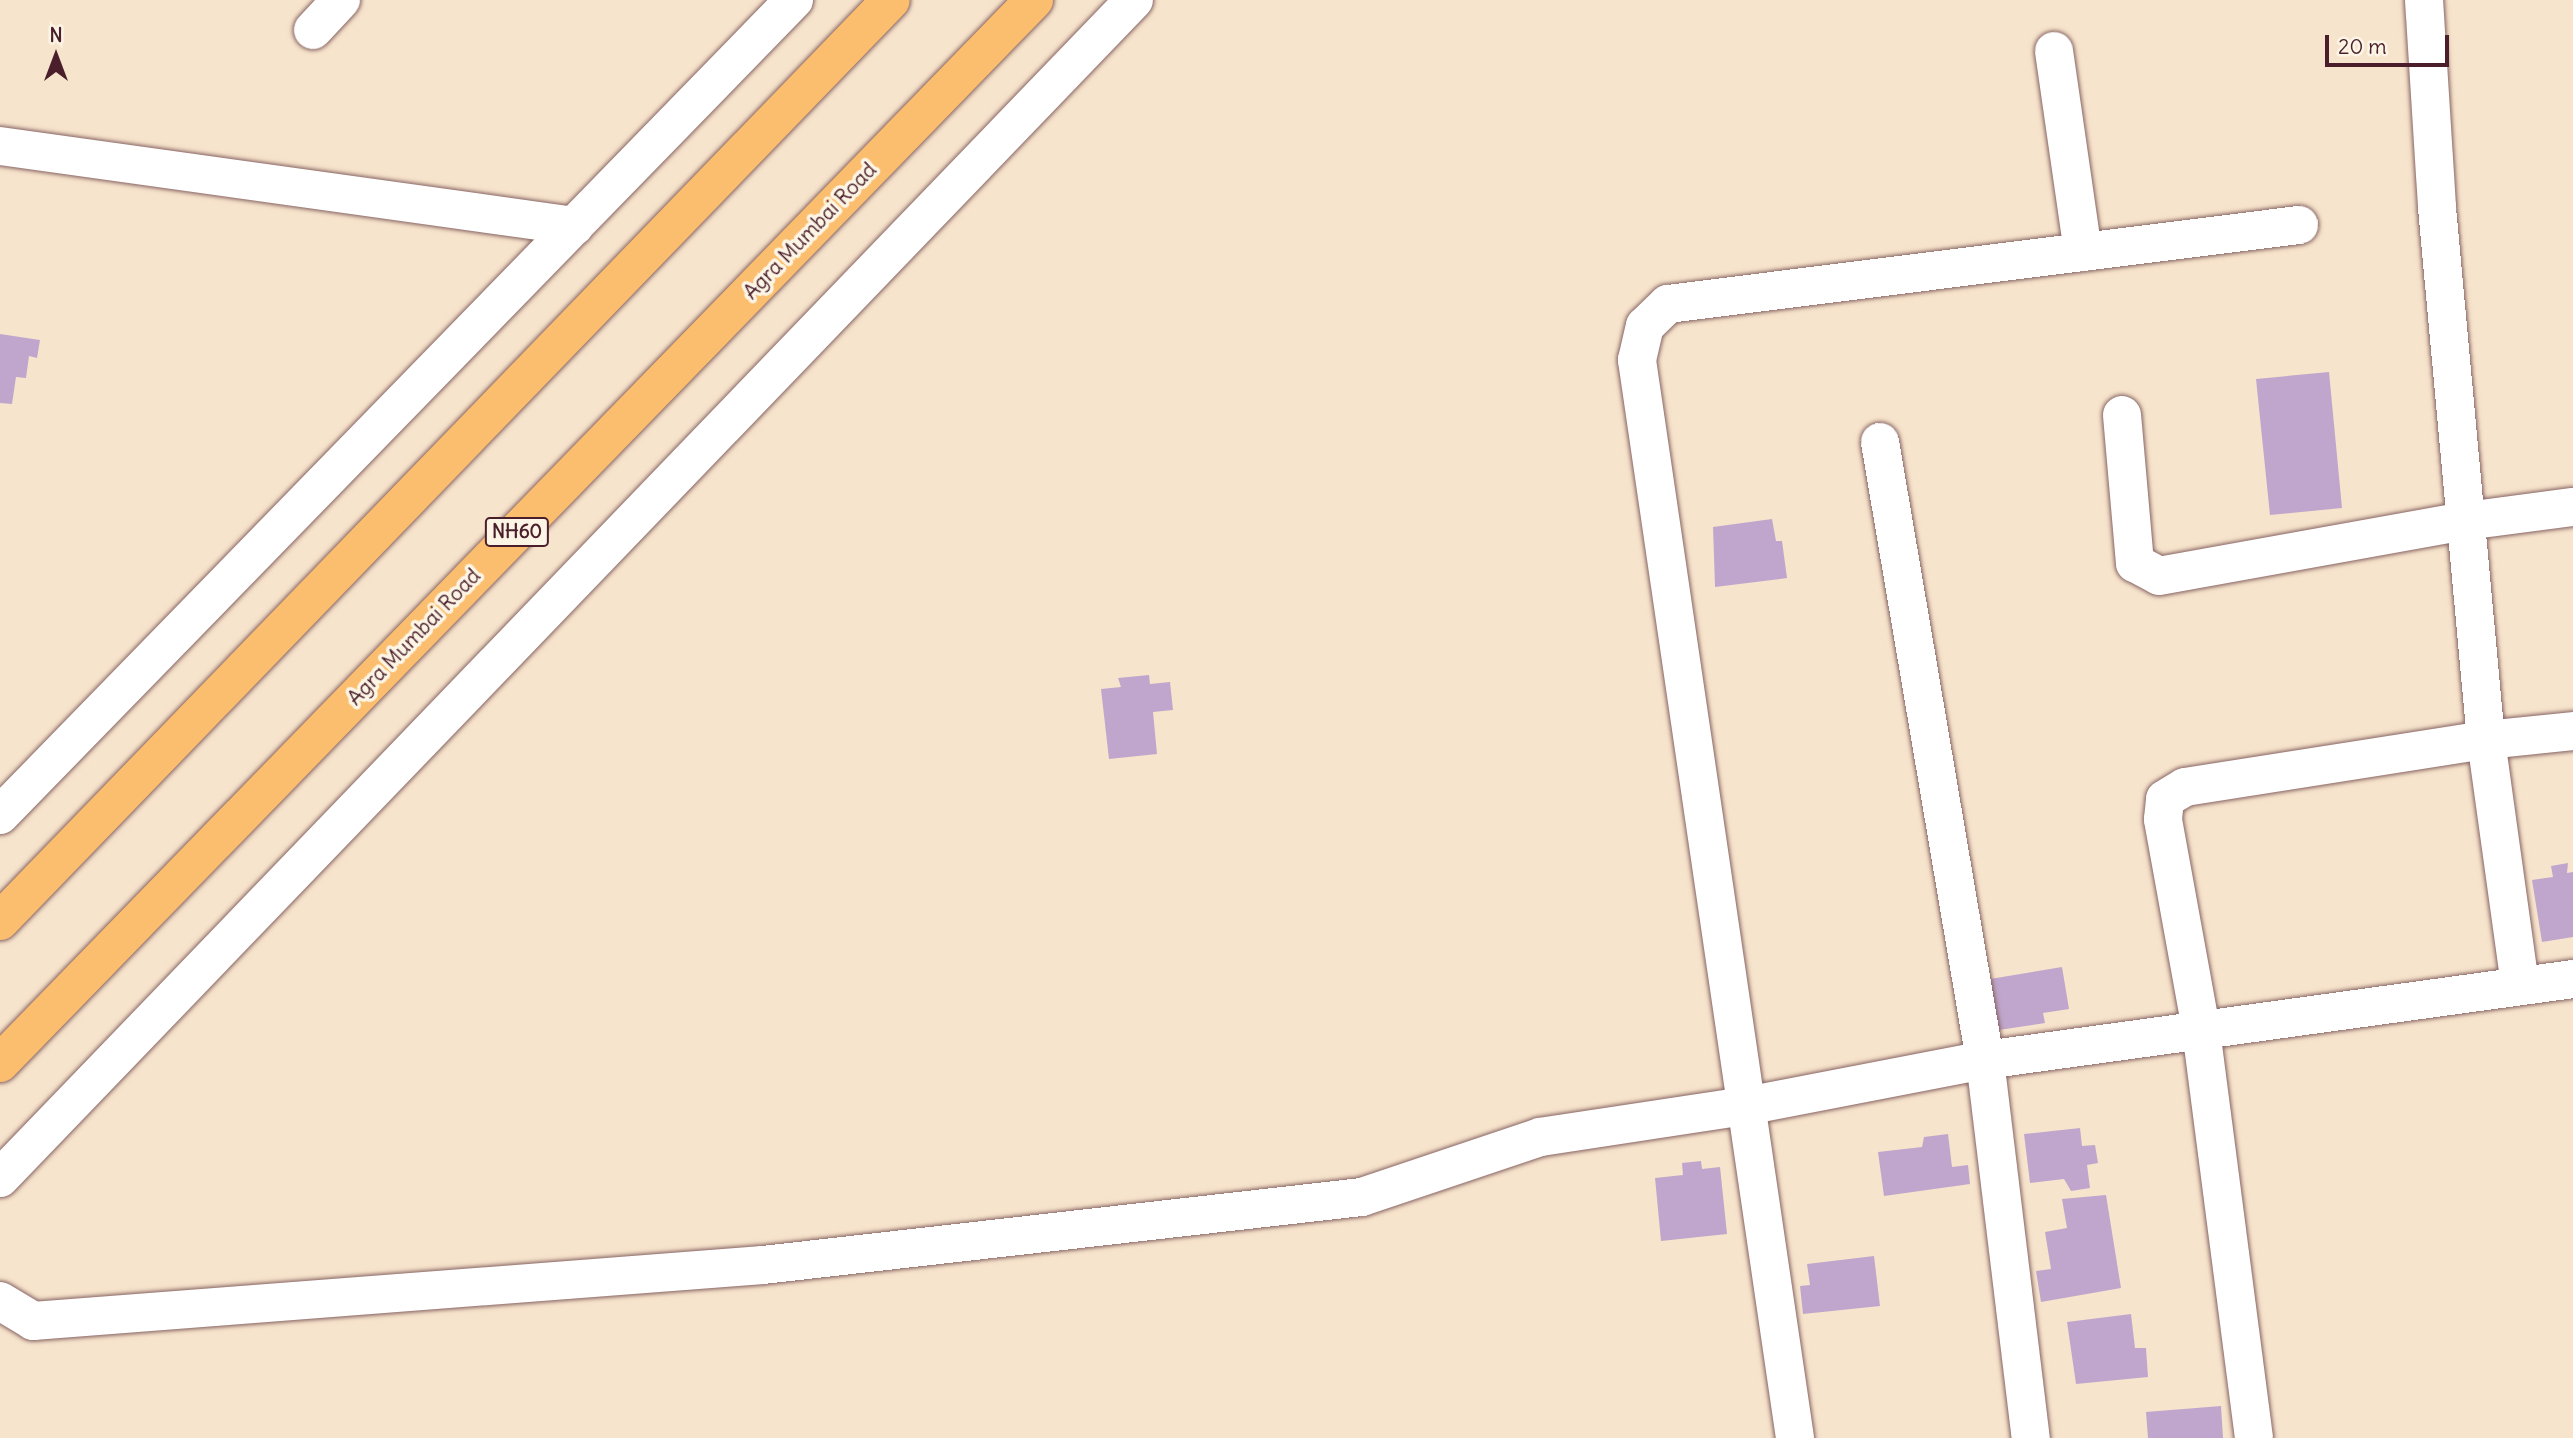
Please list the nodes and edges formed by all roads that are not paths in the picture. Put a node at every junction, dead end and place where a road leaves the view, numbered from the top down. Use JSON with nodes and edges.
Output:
{"nodes":[{"id":1,"x":341,"y":0,"type":"edge"},
{"id":2,"x":794,"y":0,"type":"edge"},
{"id":3,"x":891,"y":0,"type":"edge"},
{"id":4,"x":1034,"y":0,"type":"edge"},
{"id":5,"x":1134,"y":0,"type":"edge"},
{"id":6,"x":2424,"y":0,"type":"edge"},
{"id":7,"x":313,"y":30,"type":"dead end"},
{"id":8,"x":2054,"y":51,"type":"dead end"},
{"id":9,"x":0,"y":146,"type":"edge"},
{"id":10,"x":2299,"y":225,"type":"dead end"},
{"id":11,"x":574,"y":226,"type":"junction"},
{"id":12,"x":2083,"y":252,"type":"junction"},
{"id":13,"x":2122,"y":415,"type":"dead end"},
{"id":14,"x":1880,"y":442,"type":"dead end"},
{"id":15,"x":2573,"y":508,"type":"edge"},
{"id":16,"x":2466,"y":522,"type":"junction"},
{"id":17,"x":2573,"y":731,"type":"edge"},
{"id":18,"x":2486,"y":740,"type":"junction"},
{"id":19,"x":0,"y":815,"type":"edge"},
{"id":20,"x":0,"y":921,"type":"edge"},
{"id":21,"x":2573,"y":979,"type":"edge"},
{"id":22,"x":2520,"y":986,"type":"junction"},
{"id":23,"x":2201,"y":1029,"type":"junction"},
{"id":24,"x":1984,"y":1060,"type":"junction"},
{"id":25,"x":0,"y":1063,"type":"edge"},
{"id":26,"x":1746,"y":1106,"type":"junction"},
{"id":27,"x":0,"y":1178,"type":"edge"},
{"id":28,"x":0,"y":1301,"type":"edge"},
{"id":29,"x":1795,"y":1438,"type":"edge"},
{"id":30,"x":2031,"y":1438,"type":"edge"},
{"id":31,"x":2254,"y":1438,"type":"edge"}],
"edges":[{"from":1,"to":7,"type":"street"},
{"from":2,"to":11,"type":"street"},
{"from":3,"to":20,"type":"highway"},
{"from":4,"to":25,"type":"highway","name":"Agra Mumbai Road","number":"NH60"},
{"from":5,"to":27,"type":"street"},
{"from":6,"to":16,"type":"street"},
{"from":8,"to":12,"type":"street"},
{"from":9,"to":11,"type":"street"},
{"from":10,"to":12,"type":"street"},
{"from":11,"to":19,"type":"street"},
{"from":12,"to":26,"type":"street"},
{"from":13,"to":16,"type":"street"},
{"from":14,"to":24,"type":"street"},
{"from":15,"to":16,"type":"street"},
{"from":16,"to":18,"type":"street"},
{"from":17,"to":18,"type":"street"},
{"from":18,"to":22,"type":"street"},
{"from":18,"to":23,"type":"street"},
{"from":21,"to":22,"type":"street"},
{"from":22,"to":23,"type":"street"},
{"from":23,"to":24,"type":"street"},
{"from":23,"to":31,"type":"street"},
{"from":24,"to":26,"type":"street"},
{"from":24,"to":30,"type":"street"},
{"from":26,"to":28,"type":"street"},
{"from":26,"to":29,"type":"street"}]}
